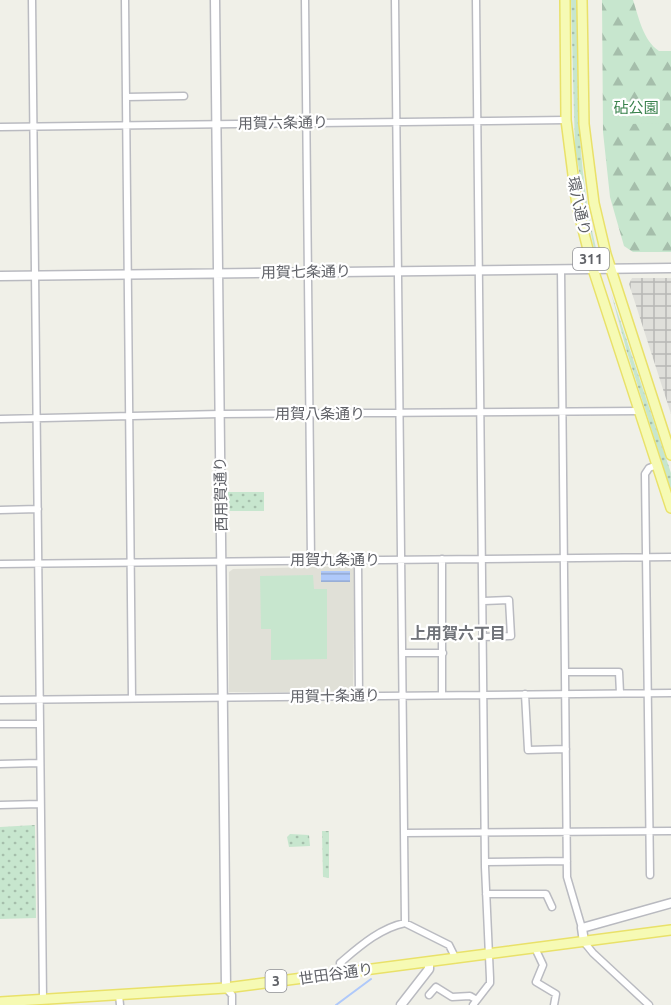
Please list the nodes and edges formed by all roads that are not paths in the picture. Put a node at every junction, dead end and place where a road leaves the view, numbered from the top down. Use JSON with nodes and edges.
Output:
{"nodes":[{"id":1,"x":32,"y":0,"type":"edge"},
{"id":2,"x":125,"y":0,"type":"edge"},
{"id":3,"x":215,"y":0,"type":"edge"},
{"id":4,"x":305,"y":0,"type":"edge"},
{"id":5,"x":394,"y":0,"type":"edge"},
{"id":6,"x":476,"y":0,"type":"edge"},
{"id":7,"x":565,"y":0,"type":"edge"},
{"id":8,"x":582,"y":0,"type":"edge"},
{"id":9,"x":184,"y":96,"type":"dead end"},
{"id":10,"x":126,"y":97,"type":"junction"},
{"id":11,"x":566,"y":120,"type":"junction"},
{"id":12,"x":307,"y":122,"type":"junction"},
{"id":13,"x":477,"y":122,"type":"junction"},
{"id":14,"x":396,"y":123,"type":"junction"},
{"id":15,"x":217,"y":124,"type":"junction"},
{"id":16,"x":126,"y":126,"type":"junction"},
{"id":17,"x":0,"y":127,"type":"edge"},
{"id":18,"x":34,"y":127,"type":"junction"},
{"id":19,"x":611,"y":268,"type":"junction"},
{"id":20,"x":671,"y":268,"type":"edge"},
{"id":21,"x":561,"y":269,"type":"junction"},
{"id":22,"x":593,"y":269,"type":"junction"},
{"id":23,"x":480,"y":270,"type":"junction"},
{"id":24,"x":398,"y":271,"type":"junction"},
{"id":25,"x":308,"y":272,"type":"junction"},
{"id":26,"x":218,"y":273,"type":"junction"},
{"id":27,"x":127,"y":274,"type":"junction"},
{"id":28,"x":35,"y":275,"type":"junction"},
{"id":29,"x":0,"y":276,"type":"edge"},
{"id":30,"x":640,"y":411,"type":"junction"},
{"id":31,"x":563,"y":412,"type":"junction"},
{"id":32,"x":310,"y":413,"type":"junction"},
{"id":33,"x":481,"y":413,"type":"junction"},
{"id":34,"x":220,"y":414,"type":"junction"},
{"id":35,"x":399,"y":414,"type":"junction"},
{"id":36,"x":129,"y":417,"type":"junction"},
{"id":37,"x":37,"y":418,"type":"junction"},
{"id":38,"x":0,"y":419,"type":"edge"},
{"id":39,"x":671,"y":454,"type":"edge"},
{"id":40,"x":657,"y":465,"type":"junction"},
{"id":41,"x":671,"y":508,"type":"edge"},
{"id":42,"x":38,"y":509,"type":"junction"},
{"id":43,"x":0,"y":510,"type":"edge"},
{"id":44,"x":671,"y":556,"type":"edge"},
{"id":45,"x":646,"y":557,"type":"junction"},
{"id":46,"x":565,"y":558,"type":"junction"},
{"id":47,"x":442,"y":559,"type":"junction"},
{"id":48,"x":483,"y":559,"type":"junction"},
{"id":49,"x":312,"y":560,"type":"junction"},
{"id":50,"x":401,"y":560,"type":"junction"},
{"id":51,"x":131,"y":561,"type":"junction"},
{"id":52,"x":358,"y":561,"type":"junction"},
{"id":53,"x":221,"y":562,"type":"junction"},
{"id":54,"x":0,"y":564,"type":"edge"},
{"id":55,"x":38,"y":564,"type":"junction"},
{"id":56,"x":484,"y":601,"type":"junction"},
{"id":57,"x":484,"y":637,"type":"junction"},
{"id":58,"x":402,"y":653,"type":"junction"},
{"id":59,"x":443,"y":653,"type":"junction"},
{"id":60,"x":565,"y":672,"type":"junction"},
{"id":61,"x":620,"y":693,"type":"junction"},
{"id":62,"x":647,"y":693,"type":"junction"},
{"id":63,"x":671,"y":693,"type":"edge"},
{"id":64,"x":525,"y":694,"type":"junction"},
{"id":65,"x":565,"y":694,"type":"junction"},
{"id":66,"x":442,"y":695,"type":"junction"},
{"id":67,"x":485,"y":695,"type":"junction"},
{"id":68,"x":359,"y":696,"type":"junction"},
{"id":69,"x":402,"y":696,"type":"junction"},
{"id":70,"x":132,"y":698,"type":"junction"},
{"id":71,"x":223,"y":698,"type":"junction"},
{"id":72,"x":0,"y":700,"type":"edge"},
{"id":73,"x":40,"y":701,"type":"junction"},
{"id":74,"x":0,"y":724,"type":"edge"},
{"id":75,"x":39,"y":724,"type":"junction"},
{"id":76,"x":566,"y":749,"type":"junction"},
{"id":77,"x":39,"y":763,"type":"junction"},
{"id":78,"x":0,"y":764,"type":"edge"},
{"id":79,"x":40,"y":804,"type":"junction"},
{"id":80,"x":0,"y":806,"type":"edge"},
{"id":81,"x":649,"y":831,"type":"junction"},
{"id":82,"x":671,"y":831,"type":"edge"},
{"id":83,"x":484,"y":832,"type":"junction"},
{"id":84,"x":568,"y":832,"type":"junction"},
{"id":85,"x":404,"y":833,"type":"junction"},
{"id":86,"x":567,"y":861,"type":"junction"},
{"id":87,"x":485,"y":862,"type":"junction"},
{"id":88,"x":650,"y":875,"type":"dead end"},
{"id":89,"x":486,"y":894,"type":"junction"},
{"id":90,"x":671,"y":903,"type":"edge"},
{"id":91,"x":552,"y":907,"type":"dead end"},
{"id":92,"x":405,"y":924,"type":"junction"},
{"id":93,"x":582,"y":928,"type":"junction"},
{"id":94,"x":670,"y":932,"type":"edge"},
{"id":95,"x":584,"y":942,"type":"junction"},
{"id":96,"x":535,"y":948,"type":"junction"},
{"id":97,"x":488,"y":955,"type":"junction"},
{"id":98,"x":456,"y":959,"type":"junction"},
{"id":99,"x":429,"y":962,"type":"junction"},
{"id":100,"x":342,"y":973,"type":"junction"},
{"id":101,"x":226,"y":988,"type":"junction"},
{"id":102,"x":119,"y":995,"type":"junction"},
{"id":103,"x":429,"y":995,"type":"dead end"},
{"id":104,"x":43,"y":999,"type":"junction"},
{"id":105,"x":0,"y":1002,"type":"edge"},
{"id":106,"x":475,"y":1002,"type":"edge"},
{"id":107,"x":120,"y":1005,"type":"edge"},
{"id":108,"x":232,"y":1005,"type":"edge"},
{"id":109,"x":401,"y":1005,"type":"edge"},
{"id":110,"x":554,"y":1005,"type":"edge"},
{"id":111,"x":649,"y":1005,"type":"edge"}],
"edges":[{"from":1,"to":18,"type":"street"},
{"from":2,"to":10,"type":"street"},
{"from":3,"to":15,"type":"street","name":"西用賀通り"},
{"from":4,"to":12,"type":"street"},
{"from":5,"to":14,"type":"street"},
{"from":6,"to":13,"type":"street"},
{"from":7,"to":11,"type":"main road","name":"環八通り","number":"311"},
{"from":8,"to":19,"type":"main road","name":"環八通り","number":"311"},
{"from":9,"to":10,"type":"street"},
{"from":10,"to":16,"type":"street"},
{"from":11,"to":13,"type":"street","name":"用賀六条通り"},
{"from":11,"to":22,"type":"main road","name":"環八通り","number":"311"},
{"from":12,"to":14,"type":"street","name":"用賀六条通り"},
{"from":12,"to":15,"type":"street","name":"用賀六条通り"},
{"from":12,"to":25,"type":"street"},
{"from":13,"to":14,"type":"street","name":"用賀六条通り"},
{"from":13,"to":23,"type":"street"},
{"from":14,"to":24,"type":"street"},
{"from":15,"to":16,"type":"street","name":"用賀六条通り"},
{"from":15,"to":26,"type":"street","name":"西用賀通り"},
{"from":16,"to":18,"type":"street","name":"用賀六条通り"},
{"from":16,"to":27,"type":"street"},
{"from":17,"to":18,"type":"street","name":"用賀六条通り"},
{"from":18,"to":28,"type":"street"},
{"from":19,"to":20,"type":"street","name":"用賀七条通り"},
{"from":19,"to":22,"type":"street","name":"用賀七条通り"},
{"from":19,"to":39,"type":"main road","name":"環八通り","number":"311"},
{"from":21,"to":22,"type":"street","name":"用賀七条通り"},
{"from":21,"to":23,"type":"street","name":"用賀七条通り"},
{"from":21,"to":31,"type":"street"},
{"from":22,"to":30,"type":"main road","name":"環八通り","number":"311"},
{"from":23,"to":24,"type":"street","name":"用賀七条通り"},
{"from":23,"to":33,"type":"street"},
{"from":24,"to":25,"type":"street","name":"用賀七条通り"},
{"from":24,"to":35,"type":"street"},
{"from":25,"to":26,"type":"street","name":"用賀七条通り"},
{"from":25,"to":32,"type":"street"},
{"from":26,"to":27,"type":"street","name":"用賀七条通り"},
{"from":26,"to":34,"type":"street","name":"西用賀通り"},
{"from":27,"to":28,"type":"street","name":"用賀七条通り"},
{"from":27,"to":36,"type":"street"},
{"from":28,"to":29,"type":"street","name":"用賀七条通り"},
{"from":28,"to":37,"type":"street"},
{"from":30,"to":31,"type":"street","name":"用賀八条通り"},
{"from":30,"to":40,"type":"main road","name":"環八通り","number":"311"},
{"from":31,"to":33,"type":"street","name":"用賀八条通り"},
{"from":31,"to":46,"type":"street"},
{"from":32,"to":34,"type":"street","name":"用賀八条通り"},
{"from":32,"to":35,"type":"street","name":"用賀八条通り"},
{"from":32,"to":49,"type":"street"},
{"from":33,"to":35,"type":"street","name":"用賀八条通り"},
{"from":33,"to":48,"type":"street"},
{"from":34,"to":36,"type":"street","name":"用賀八条通り"},
{"from":34,"to":53,"type":"street","name":"西用賀通り"},
{"from":35,"to":50,"type":"street"},
{"from":36,"to":37,"type":"street","name":"用賀八条通り"},
{"from":36,"to":51,"type":"street"},
{"from":37,"to":38,"type":"street","name":"用賀八条通り"},
{"from":37,"to":42,"type":"street"},
{"from":40,"to":41,"type":"main road","name":"環八通り","number":"311"},
{"from":40,"to":45,"type":"street"},
{"from":42,"to":43,"type":"street"},
{"from":42,"to":55,"type":"street"},
{"from":44,"to":45,"type":"street","name":"用賀九条通り"},
{"from":45,"to":46,"type":"street","name":"用賀九条通り"},
{"from":45,"to":62,"type":"street"},
{"from":46,"to":48,"type":"street","name":"用賀九条通り"},
{"from":46,"to":60,"type":"street"},
{"from":47,"to":48,"type":"street","name":"用賀九条通り"},
{"from":47,"to":50,"type":"street","name":"用賀九条通り"},
{"from":47,"to":59,"type":"street"},
{"from":48,"to":56,"type":"street"},
{"from":49,"to":52,"type":"street","name":"用賀九条通り"},
{"from":49,"to":53,"type":"street","name":"用賀九条通り"},
{"from":50,"to":52,"type":"street","name":"用賀九条通り"},
{"from":50,"to":58,"type":"street"},
{"from":51,"to":53,"type":"street","name":"用賀九条通り"},
{"from":51,"to":55,"type":"street","name":"用賀九条通り"},
{"from":51,"to":70,"type":"street"},
{"from":52,"to":68,"type":"street"},
{"from":53,"to":71,"type":"street","name":"西用賀通り"},
{"from":54,"to":55,"type":"street","name":"用賀九条通り"},
{"from":55,"to":73,"type":"street"},
{"from":56,"to":57,"type":"street"},
{"from":56,"to":57,"type":"street"},
{"from":57,"to":67,"type":"street"},
{"from":58,"to":59,"type":"street"},
{"from":58,"to":69,"type":"street"},
{"from":59,"to":66,"type":"street"},
{"from":60,"to":61,"type":"street"},
{"from":60,"to":65,"type":"street"},
{"from":61,"to":62,"type":"street","name":"用賀十条通り"},
{"from":61,"to":65,"type":"street","name":"用賀十条通り"},
{"from":62,"to":63,"type":"street","name":"用賀十条通り"},
{"from":62,"to":81,"type":"street"},
{"from":64,"to":65,"type":"street","name":"用賀十条通り"},
{"from":64,"to":67,"type":"street","name":"用賀十条通り"},
{"from":64,"to":76,"type":"street"},
{"from":65,"to":76,"type":"street"},
{"from":66,"to":67,"type":"street","name":"用賀十条通り"},
{"from":66,"to":69,"type":"street","name":"用賀十条通り"},
{"from":67,"to":83,"type":"street"},
{"from":68,"to":69,"type":"street","name":"用賀十条通り"},
{"from":68,"to":71,"type":"street","name":"用賀十条通り"},
{"from":69,"to":85,"type":"street"},
{"from":70,"to":71,"type":"street","name":"用賀十条通り"},
{"from":70,"to":73,"type":"street","name":"用賀十条通り"},
{"from":71,"to":101,"type":"street","name":"西用賀通り"},
{"from":72,"to":73,"type":"street","name":"用賀十条通り"},
{"from":73,"to":75,"type":"street"},
{"from":74,"to":75,"type":"street"},
{"from":75,"to":77,"type":"street"},
{"from":76,"to":84,"type":"street"},
{"from":77,"to":78,"type":"street"},
{"from":77,"to":79,"type":"street"},
{"from":79,"to":80,"type":"street"},
{"from":79,"to":104,"type":"street"},
{"from":81,"to":82,"type":"street"},
{"from":81,"to":84,"type":"street"},
{"from":81,"to":88,"type":"street"},
{"from":83,"to":84,"type":"street"},
{"from":83,"to":85,"type":"street"},
{"from":83,"to":87,"type":"street"},
{"from":84,"to":86,"type":"street"},
{"from":85,"to":92,"type":"street"},
{"from":86,"to":87,"type":"street"},
{"from":86,"to":93,"type":"street"},
{"from":87,"to":89,"type":"street"},
{"from":89,"to":91,"type":"street"},
{"from":89,"to":97,"type":"street"},
{"from":90,"to":93,"type":"street"},
{"from":92,"to":98,"type":"street"},
{"from":92,"to":100,"type":"street"},
{"from":93,"to":95,"type":"street"},
{"from":94,"to":95,"type":"main road","name":"世田谷通り","number":"3"},
{"from":95,"to":96,"type":"main road","name":"世田谷通り","number":"3"},
{"from":95,"to":111,"type":"street"},
{"from":96,"to":97,"type":"main road","name":"世田谷通り","number":"3"},
{"from":96,"to":110,"type":"street"},
{"from":97,"to":98,"type":"main road","name":"世田谷通り","number":"3"},
{"from":97,"to":106,"type":"street"},
{"from":98,"to":99,"type":"main road","name":"世田谷通り","number":"3"},
{"from":99,"to":100,"type":"main road","name":"世田谷通り","number":"3"},
{"from":99,"to":109,"type":"street"},
{"from":100,"to":101,"type":"main road","name":"世田谷通り","number":"3"},
{"from":101,"to":102,"type":"main road","name":"世田谷通り","number":"3"},
{"from":101,"to":108,"type":"street"},
{"from":102,"to":104,"type":"main road","name":"世田谷通り","number":"3"},
{"from":102,"to":107,"type":"street"},
{"from":103,"to":106,"type":"street"},
{"from":104,"to":105,"type":"main road","name":"世田谷通り","number":"3"}]}
